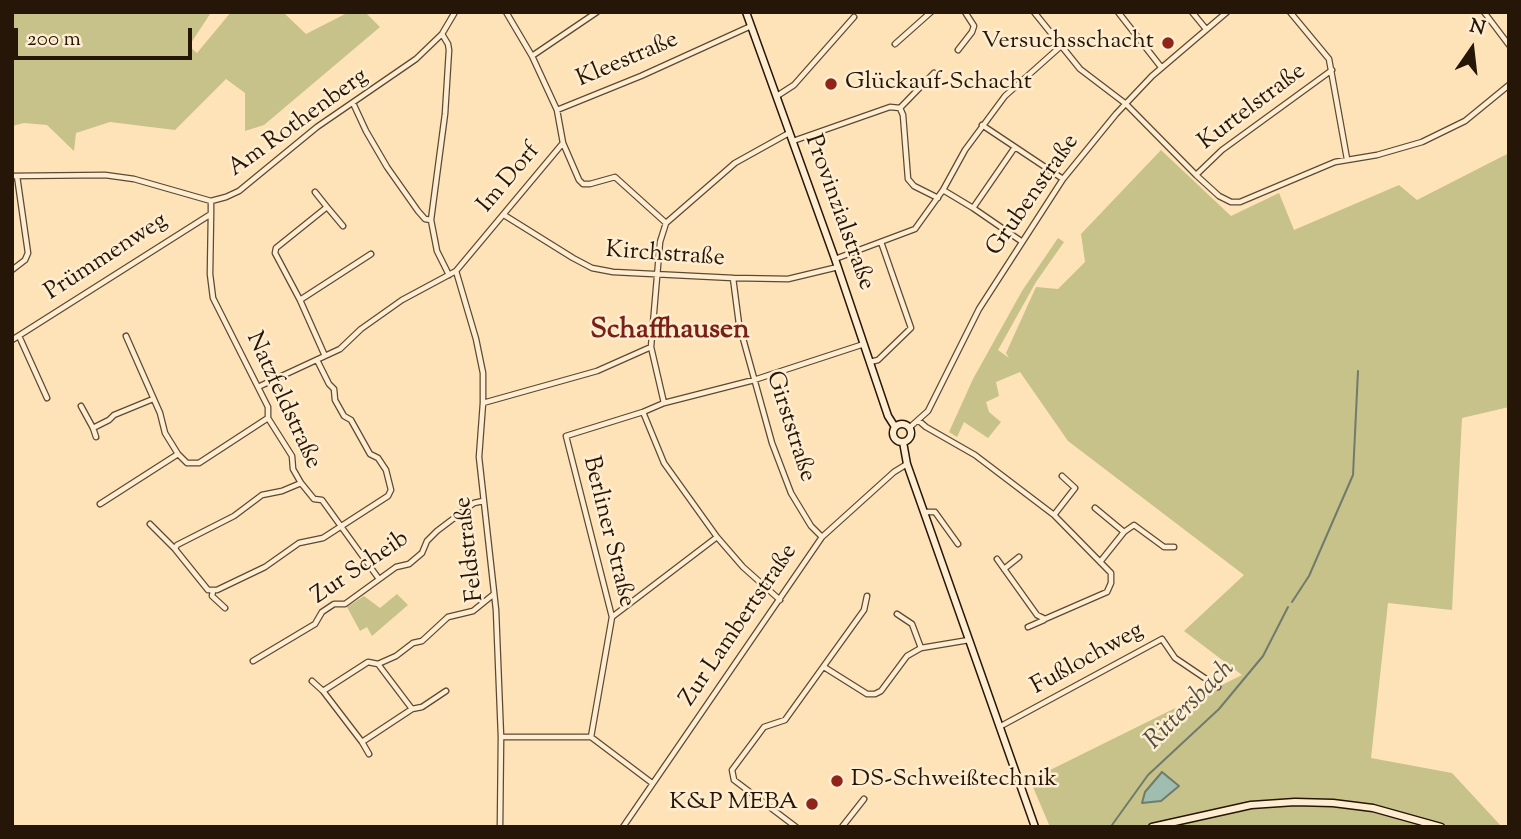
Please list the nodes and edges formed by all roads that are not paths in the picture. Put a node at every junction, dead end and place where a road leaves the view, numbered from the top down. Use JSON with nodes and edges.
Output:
{"nodes":[{"id":1,"x":455,"y":12,"type":"edge"},
{"id":2,"x":506,"y":12,"type":"edge"},
{"id":3,"x":746,"y":12,"type":"edge"},
{"id":4,"x":931,"y":12,"type":"edge"},
{"id":5,"x":965,"y":12,"type":"edge"},
{"id":6,"x":1034,"y":12,"type":"edge"},
{"id":7,"x":1118,"y":12,"type":"edge"},
{"id":8,"x":1192,"y":12,"type":"edge"},
{"id":9,"x":1227,"y":12,"type":"edge"},
{"id":10,"x":1290,"y":12,"type":"edge"},
{"id":11,"x":1484,"y":12,"type":"edge"},
{"id":12,"x":595,"y":13,"type":"edge"},
{"id":13,"x":854,"y":17,"type":"dead end"},
{"id":14,"x":751,"y":26,"type":"junction"},
{"id":15,"x":1206,"y":29,"type":"junction"},
{"id":16,"x":442,"y":34,"type":"junction"},
{"id":17,"x":895,"y":44,"type":"dead end"},
{"id":18,"x":1509,"y":45,"type":"edge"},
{"id":19,"x":1061,"y":46,"type":"junction"},
{"id":20,"x":958,"y":50,"type":"dead end"},
{"id":21,"x":532,"y":56,"type":"junction"},
{"id":22,"x":1161,"y":67,"type":"junction"},
{"id":23,"x":1332,"y":70,"type":"junction"},
{"id":24,"x":933,"y":73,"type":"dead end"},
{"id":25,"x":1509,"y":85,"type":"edge"},
{"id":26,"x":776,"y":97,"type":"junction"},
{"id":27,"x":353,"y":103,"type":"junction"},
{"id":28,"x":1126,"y":104,"type":"junction"},
{"id":29,"x":900,"y":108,"type":"junction"},
{"id":30,"x":558,"y":110,"type":"junction"},
{"id":31,"x":982,"y":125,"type":"junction"},
{"id":32,"x":789,"y":133,"type":"junction"},
{"id":33,"x":793,"y":141,"type":"junction"},
{"id":34,"x":563,"y":143,"type":"junction"},
{"id":35,"x":1015,"y":147,"type":"junction"},
{"id":36,"x":1347,"y":159,"type":"junction"},
{"id":37,"x":1196,"y":175,"type":"junction"},
{"id":38,"x":15,"y":176,"type":"edge"},
{"id":39,"x":1063,"y":179,"type":"junction"},
{"id":40,"x":943,"y":190,"type":"junction"},
{"id":41,"x":315,"y":192,"type":"dead end"},
{"id":42,"x":938,"y":198,"type":"junction"},
{"id":43,"x":21,"y":201,"type":"junction"},
{"id":44,"x":211,"y":201,"type":"junction"},
{"id":45,"x":14,"y":204,"type":"dead end"},
{"id":46,"x":327,"y":207,"type":"junction"},
{"id":47,"x":973,"y":208,"type":"junction"},
{"id":48,"x":211,"y":214,"type":"junction"},
{"id":49,"x":504,"y":215,"type":"junction"},
{"id":50,"x":431,"y":220,"type":"junction"},
{"id":51,"x":666,"y":223,"type":"junction"},
{"id":52,"x":343,"y":226,"type":"dead end"},
{"id":53,"x":1021,"y":241,"type":"junction"},
{"id":54,"x":881,"y":242,"type":"junction"},
{"id":55,"x":371,"y":254,"type":"dead end"},
{"id":56,"x":835,"y":259,"type":"junction"},
{"id":57,"x":838,"y":267,"type":"junction"},
{"id":58,"x":12,"y":270,"type":"edge"},
{"id":59,"x":456,"y":271,"type":"junction"},
{"id":60,"x":657,"y":273,"type":"junction"},
{"id":61,"x":449,"y":275,"type":"junction"},
{"id":62,"x":733,"y":278,"type":"junction"},
{"id":63,"x":300,"y":300,"type":"junction"},
{"id":64,"x":19,"y":336,"type":"junction"},
{"id":65,"x":126,"y":336,"type":"dead end"},
{"id":66,"x":12,"y":340,"type":"edge"},
{"id":67,"x":864,"y":344,"type":"junction"},
{"id":68,"x":651,"y":347,"type":"junction"},
{"id":69,"x":325,"y":356,"type":"junction"},
{"id":70,"x":317,"y":360,"type":"junction"},
{"id":71,"x":870,"y":362,"type":"junction"},
{"id":72,"x":754,"y":380,"type":"junction"},
{"id":73,"x":258,"y":387,"type":"junction"},
{"id":74,"x":47,"y":398,"type":"dead end"},
{"id":75,"x":153,"y":399,"type":"junction"},
{"id":76,"x":483,"y":403,"type":"junction"},
{"id":77,"x":664,"y":403,"type":"junction"},
{"id":78,"x":81,"y":406,"type":"dead end"},
{"id":79,"x":643,"y":412,"type":"junction"},
{"id":80,"x":268,"y":418,"type":"junction"},
{"id":81,"x":919,"y":421,"type":"junction"},
{"id":82,"x":895,"y":427,"type":"junction"},
{"id":83,"x":93,"y":428,"type":"junction"},
{"id":84,"x":909,"y":428,"type":"junction"},
{"id":85,"x":96,"y":437,"type":"dead end"},
{"id":86,"x":903,"y":442,"type":"junction"},
{"id":87,"x":178,"y":454,"type":"junction"},
{"id":88,"x":907,"y":464,"type":"junction"},
{"id":89,"x":1062,"y":476,"type":"dead end"},
{"id":90,"x":301,"y":483,"type":"junction"},
{"id":91,"x":483,"y":501,"type":"junction"},
{"id":92,"x":100,"y":505,"type":"dead end"},
{"id":93,"x":1095,"y":508,"type":"dead end"},
{"id":94,"x":924,"y":512,"type":"junction"},
{"id":95,"x":1054,"y":515,"type":"junction"},
{"id":96,"x":150,"y":524,"type":"dead end"},
{"id":97,"x":341,"y":527,"type":"junction"},
{"id":98,"x":1124,"y":532,"type":"junction"},
{"id":99,"x":717,"y":537,"type":"junction"},
{"id":100,"x":822,"y":537,"type":"junction"},
{"id":101,"x":958,"y":544,"type":"dead end"},
{"id":102,"x":1174,"y":547,"type":"dead end"},
{"id":103,"x":175,"y":549,"type":"junction"},
{"id":104,"x":1020,"y":557,"type":"dead end"},
{"id":105,"x":997,"y":559,"type":"dead end"},
{"id":106,"x":1100,"y":562,"type":"junction"},
{"id":107,"x":1004,"y":569,"type":"junction"},
{"id":108,"x":379,"y":579,"type":"junction"},
{"id":109,"x":213,"y":590,"type":"junction"},
{"id":110,"x":495,"y":593,"type":"junction"},
{"id":111,"x":867,"y":596,"type":"dead end"},
{"id":112,"x":780,"y":600,"type":"junction"},
{"id":113,"x":225,"y":608,"type":"dead end"},
{"id":114,"x":897,"y":614,"type":"dead end"},
{"id":115,"x":612,"y":617,"type":"junction"},
{"id":116,"x":1045,"y":620,"type":"junction"},
{"id":117,"x":1028,"y":628,"type":"dead end"},
{"id":118,"x":969,"y":640,"type":"junction"},
{"id":119,"x":921,"y":648,"type":"junction"},
{"id":120,"x":253,"y":661,"type":"dead end"},
{"id":121,"x":378,"y":664,"type":"junction"},
{"id":122,"x":824,"y":667,"type":"junction"},
{"id":123,"x":312,"y":681,"type":"dead end"},
{"id":124,"x":1218,"y":687,"type":"dead end"},
{"id":125,"x":323,"y":691,"type":"junction"},
{"id":126,"x":446,"y":691,"type":"dead end"},
{"id":127,"x":412,"y":709,"type":"junction"},
{"id":128,"x":1001,"y":726,"type":"junction"},
{"id":129,"x":501,"y":737,"type":"junction"},
{"id":130,"x":591,"y":737,"type":"junction"},
{"id":131,"x":362,"y":742,"type":"junction"},
{"id":132,"x":369,"y":754,"type":"dead end"},
{"id":133,"x":652,"y":783,"type":"junction"},
{"id":134,"x":864,"y":799,"type":"dead end"},
{"id":135,"x":500,"y":827,"type":"edge"},
{"id":136,"x":623,"y":827,"type":"edge"},
{"id":137,"x":796,"y":827,"type":"edge"},
{"id":138,"x":842,"y":827,"type":"edge"},
{"id":139,"x":1036,"y":827,"type":"edge"},
{"id":140,"x":1152,"y":827,"type":"edge"},
{"id":141,"x":1441,"y":827,"type":"edge"}],
"edges":[{"from":1,"to":16,"type":"street","name":"Am Rothenberg"},
{"from":2,"to":21,"type":"street","name":"Im Dorf"},
{"from":3,"to":14,"type":"street","name":"Provinzialstraße"},
{"from":4,"to":17,"type":"street"},
{"from":5,"to":20,"type":"street"},
{"from":6,"to":19,"type":"street"},
{"from":7,"to":22,"type":"street"},
{"from":8,"to":15,"type":"street"},
{"from":9,"to":15,"type":"street","name":"Grubenstraße"},
{"from":10,"to":23,"type":"street"},
{"from":11,"to":18,"type":"street"},
{"from":12,"to":21,"type":"street"},
{"from":13,"to":26,"type":"street"},
{"from":14,"to":26,"type":"street","name":"Provinzialstraße"},
{"from":14,"to":30,"type":"street","name":"Kleestraße"},
{"from":15,"to":22,"type":"street","name":"Grubenstraße"},
{"from":16,"to":27,"type":"street","name":"Am Rothenberg"},
{"from":16,"to":50,"type":"street"},
{"from":19,"to":28,"type":"street"},
{"from":19,"to":31,"type":"street"},
{"from":21,"to":30,"type":"street","name":"Im Dorf"},
{"from":22,"to":28,"type":"street","name":"Grubenstraße"},
{"from":23,"to":36,"type":"street"},
{"from":23,"to":37,"type":"street","name":"Kurtelstraße"},
{"from":24,"to":29,"type":"street"},
{"from":25,"to":36,"type":"street"},
{"from":26,"to":32,"type":"street","name":"Provinzialstraße"},
{"from":27,"to":44,"type":"street","name":"Am Rothenberg"},
{"from":27,"to":50,"type":"street"},
{"from":28,"to":37,"type":"street"},
{"from":28,"to":39,"type":"street","name":"Grubenstraße"},
{"from":29,"to":33,"type":"street"},
{"from":29,"to":42,"type":"street"},
{"from":30,"to":34,"type":"street","name":"Im Dorf"},
{"from":31,"to":35,"type":"street"},
{"from":31,"to":40,"type":"street"},
{"from":32,"to":33,"type":"street","name":"Provinzialstraße"},
{"from":32,"to":51,"type":"street"},
{"from":33,"to":56,"type":"street","name":"Provinzialstraße"},
{"from":34,"to":49,"type":"street","name":"Im Dorf"},
{"from":34,"to":51,"type":"street"},
{"from":35,"to":39,"type":"street"},
{"from":35,"to":47,"type":"street"},
{"from":36,"to":37,"type":"street"},
{"from":38,"to":43,"type":"street"},
{"from":38,"to":44,"type":"street","name":"Am Rothenberg"},
{"from":39,"to":53,"type":"street","name":"Grubenstraße"},
{"from":40,"to":42,"type":"street"},
{"from":40,"to":47,"type":"street"},
{"from":41,"to":46,"type":"street"},
{"from":42,"to":54,"type":"street"},
{"from":43,"to":45,"type":"street"},
{"from":43,"to":58,"type":"street"},
{"from":44,"to":48,"type":"street"},
{"from":46,"to":52,"type":"street"},
{"from":46,"to":63,"type":"street"},
{"from":47,"to":53,"type":"street"},
{"from":48,"to":64,"type":"street","name":"Prümmenweg"},
{"from":48,"to":73,"type":"street","name":"Natzfeldstraße"},
{"from":49,"to":59,"type":"street","name":"Im Dorf"},
{"from":49,"to":60,"type":"street","name":"Kirchstraße"},
{"from":50,"to":61,"type":"street"},
{"from":51,"to":60,"type":"street"},
{"from":53,"to":81,"type":"street","name":"Grubenstraße"},
{"from":54,"to":56,"type":"street"},
{"from":54,"to":71,"type":"street"},
{"from":55,"to":63,"type":"street"},
{"from":56,"to":57,"type":"street","name":"Provinzialstraße"},
{"from":57,"to":62,"type":"street","name":"Kirchstraße"},
{"from":57,"to":67,"type":"street","name":"Provinzialstraße"},
{"from":59,"to":61,"type":"street","name":"Im Dorf"},
{"from":59,"to":76,"type":"street","name":"Feldstraße"},
{"from":60,"to":62,"type":"street","name":"Kirchstraße"},
{"from":60,"to":68,"type":"street"},
{"from":61,"to":69,"type":"street","name":"Im Dorf"},
{"from":62,"to":72,"type":"street","name":"Girststraße"},
{"from":63,"to":69,"type":"street"},
{"from":64,"to":66,"type":"street","name":"Prümmenweg"},
{"from":64,"to":74,"type":"street"},
{"from":65,"to":75,"type":"street"},
{"from":67,"to":71,"type":"street","name":"Provinzialstraße"},
{"from":67,"to":72,"type":"street","name":"Berliner Straße"},
{"from":68,"to":76,"type":"street"},
{"from":68,"to":77,"type":"street"},
{"from":69,"to":70,"type":"street","name":"Im Dorf"},
{"from":70,"to":73,"type":"street","name":"Im Dorf"},
{"from":70,"to":97,"type":"street"},
{"from":71,"to":82,"type":"street","name":"Provinzialstraße"},
{"from":72,"to":77,"type":"street","name":"Berliner Straße"},
{"from":72,"to":100,"type":"street","name":"Girststraße"},
{"from":73,"to":80,"type":"street","name":"Natzfeldstraße"},
{"from":75,"to":83,"type":"street"},
{"from":75,"to":87,"type":"street"},
{"from":76,"to":91,"type":"street","name":"Feldstraße"},
{"from":77,"to":79,"type":"street","name":"Berliner Straße"},
{"from":78,"to":83,"type":"street"},
{"from":79,"to":99,"type":"street"},
{"from":79,"to":115,"type":"street","name":"Berliner Straße"},
{"from":80,"to":87,"type":"street"},
{"from":80,"to":90,"type":"street","name":"Natzfeldstraße"},
{"from":81,"to":84,"type":"street","name":"Grubenstraße"},
{"from":81,"to":95,"type":"street"},
{"from":82,"to":84,"type":"street"},
{"from":82,"to":86,"type":"street"},
{"from":83,"to":85,"type":"street"},
{"from":84,"to":86,"type":"street"},
{"from":86,"to":88,"type":"street"},
{"from":87,"to":92,"type":"street"},
{"from":88,"to":94,"type":"street"},
{"from":88,"to":100,"type":"street","name":"Zur Lambertstraße"},
{"from":89,"to":95,"type":"street"},
{"from":90,"to":97,"type":"street","name":"Natzfeldstraße"},
{"from":90,"to":103,"type":"street"},
{"from":91,"to":108,"type":"street","name":"Zur Scheib"},
{"from":91,"to":110,"type":"street","name":"Feldstraße"},
{"from":93,"to":98,"type":"street"},
{"from":94,"to":101,"type":"street"},
{"from":94,"to":118,"type":"street"},
{"from":95,"to":106,"type":"street"},
{"from":96,"to":103,"type":"street"},
{"from":97,"to":108,"type":"street","name":"Natzfeldstraße"},
{"from":97,"to":109,"type":"street"},
{"from":98,"to":102,"type":"street"},
{"from":98,"to":106,"type":"street"},
{"from":99,"to":112,"type":"street"},
{"from":99,"to":115,"type":"street"},
{"from":100,"to":112,"type":"street","name":"Zur Lambertstraße"},
{"from":103,"to":109,"type":"street"},
{"from":104,"to":107,"type":"street"},
{"from":105,"to":107,"type":"street"},
{"from":106,"to":116,"type":"street"},
{"from":107,"to":116,"type":"street"},
{"from":108,"to":120,"type":"street","name":"Zur Scheib"},
{"from":109,"to":113,"type":"street"},
{"from":110,"to":121,"type":"street"},
{"from":110,"to":129,"type":"street","name":"Feldstraße"},
{"from":111,"to":122,"type":"street"},
{"from":112,"to":133,"type":"street","name":"Zur Lambertstraße"},
{"from":114,"to":119,"type":"street"},
{"from":115,"to":130,"type":"street","name":"Berliner Straße"},
{"from":116,"to":117,"type":"street"},
{"from":118,"to":119,"type":"street"},
{"from":118,"to":128,"type":"street"},
{"from":119,"to":122,"type":"street"},
{"from":121,"to":125,"type":"street"},
{"from":121,"to":127,"type":"street"},
{"from":122,"to":137,"type":"street"},
{"from":123,"to":125,"type":"street"},
{"from":124,"to":128,"type":"street","name":"Fußlochweg"},
{"from":125,"to":131,"type":"street"},
{"from":126,"to":127,"type":"street"},
{"from":127,"to":131,"type":"street"},
{"from":128,"to":139,"type":"street"},
{"from":129,"to":130,"type":"street"},
{"from":129,"to":135,"type":"street","name":"Feldstraße"},
{"from":130,"to":133,"type":"street"},
{"from":131,"to":132,"type":"street"},
{"from":133,"to":136,"type":"street","name":"Zur Lambertstraße"},
{"from":134,"to":138,"type":"street"},
{"from":140,"to":141,"type":"street"}]}
